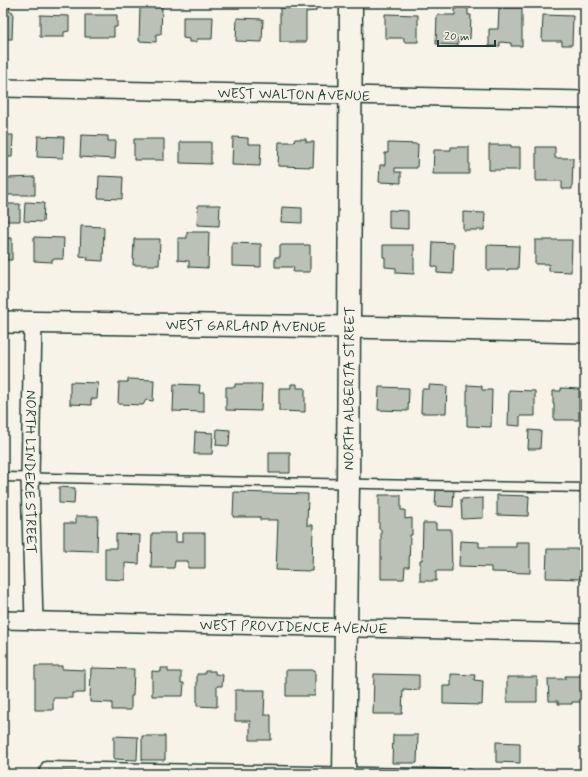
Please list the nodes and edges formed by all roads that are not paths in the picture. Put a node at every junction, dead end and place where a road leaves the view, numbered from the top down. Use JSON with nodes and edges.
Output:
{"nodes":[{"id":1,"x":351,"y":3,"type":"edge"},
{"id":2,"x":3,"y":88,"type":"edge"},
{"id":3,"x":350,"y":95,"type":"junction"},
{"id":4,"x":585,"y":100,"type":"edge"},
{"id":5,"x":3,"y":322,"type":"edge"},
{"id":6,"x":33,"y":322,"type":"junction"},
{"id":7,"x":349,"y":327,"type":"junction"},
{"id":8,"x":585,"y":332,"type":"edge"},
{"id":9,"x":3,"y":478,"type":"edge"},
{"id":10,"x":30,"y":478,"type":"junction"},
{"id":11,"x":348,"y":484,"type":"junction"},
{"id":12,"x":585,"y":488,"type":"edge"},
{"id":13,"x":3,"y":620,"type":"edge"},
{"id":14,"x":34,"y":621,"type":"junction"},
{"id":15,"x":346,"y":627,"type":"junction"},
{"id":16,"x":585,"y":633,"type":"edge"},
{"id":17,"x":344,"y":773,"type":"edge"},
{"id":18,"x":43,"y":774,"type":"edge"},
{"id":19,"x":470,"y":774,"type":"edge"}],
"edges":[{"from":1,"to":3,"type":"main road","name":"NORTH ALBERTA STREET"},
{"from":2,"to":3,"type":"street","name":"WEST WALTON AVENUE"},
{"from":3,"to":4,"type":"street","name":"WEST WALTON AVENUE"},
{"from":3,"to":7,"type":"main road","name":"NORTH ALBERTA STREET"},
{"from":5,"to":6,"type":"street","name":"WEST GARLAND AVENUE"},
{"from":6,"to":7,"type":"street","name":"WEST GARLAND AVENUE"},
{"from":6,"to":10,"type":"street","name":"NORTH LINDEKE STREET"},
{"from":7,"to":8,"type":"street","name":"WEST GARLAND AVENUE"},
{"from":7,"to":11,"type":"main road","name":"NORTH ALBERTA STREET"},
{"from":9,"to":10,"type":"lane"},
{"from":10,"to":11,"type":"lane"},
{"from":10,"to":14,"type":"street","name":"NORTH LINDEKE STREET"},
{"from":11,"to":12,"type":"lane"},
{"from":11,"to":15,"type":"main road","name":"NORTH ALBERTA STREET"},
{"from":13,"to":14,"type":"street","name":"WEST PROVIDENCE AVENUE"},
{"from":14,"to":15,"type":"street","name":"WEST PROVIDENCE AVENUE"},
{"from":15,"to":16,"type":"street","name":"WEST PROVIDENCE AVENUE"},
{"from":15,"to":17,"type":"main road","name":"NORTH ALBERTA STREET"},
{"from":17,"to":18,"type":"lane"},
{"from":17,"to":19,"type":"lane"}]}
